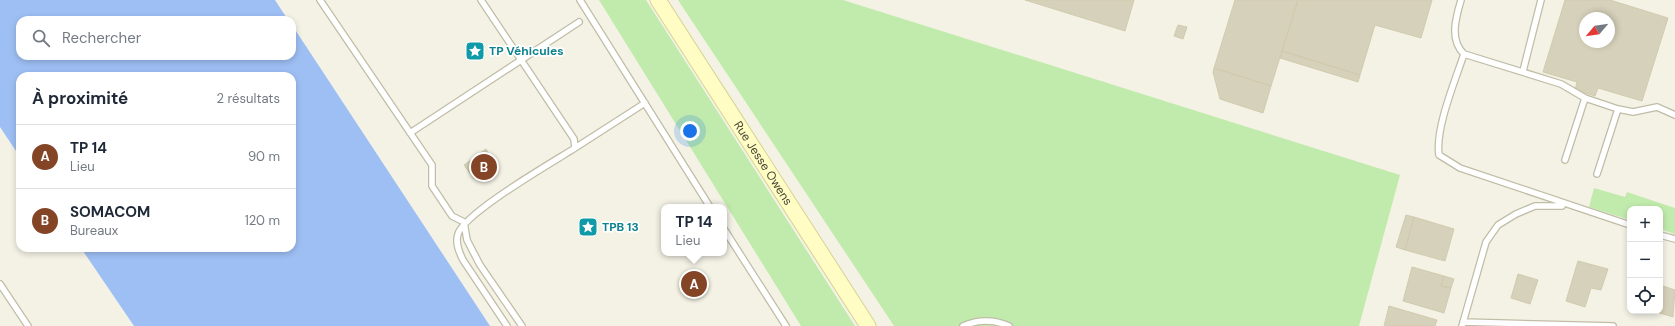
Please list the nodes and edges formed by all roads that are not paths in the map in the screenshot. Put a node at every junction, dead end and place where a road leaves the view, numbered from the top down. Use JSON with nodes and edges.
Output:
{"nodes":[{"id":1,"x":320,"y":0,"type":"edge"},
{"id":2,"x":481,"y":0,"type":"edge"},
{"id":3,"x":580,"y":0,"type":"edge"},
{"id":4,"x":658,"y":0,"type":"edge"},
{"id":5,"x":1461,"y":0,"type":"edge"},
{"id":6,"x":1541,"y":0,"type":"edge"},
{"id":7,"x":579,"y":22,"type":"dead end"},
{"id":8,"x":1464,"y":54,"type":"junction"},
{"id":9,"x":521,"y":60,"type":"junction"},
{"id":10,"x":1523,"y":71,"type":"junction"},
{"id":11,"x":1585,"y":98,"type":"junction"},
{"id":12,"x":645,"y":104,"type":"junction"},
{"id":13,"x":1618,"y":109,"type":"junction"},
{"id":14,"x":1675,"y":115,"type":"edge"},
{"id":15,"x":410,"y":133,"type":"junction"},
{"id":16,"x":575,"y":148,"type":"junction"},
{"id":17,"x":1565,"y":160,"type":"dead end"},
{"id":18,"x":1597,"y":174,"type":"dead end"},
{"id":19,"x":708,"y":204,"type":"edge"},
{"id":20,"x":1568,"y":206,"type":"junction"},
{"id":21,"x":464,"y":222,"type":"junction"},
{"id":22,"x":1627,"y":224,"type":"edge"},
{"id":23,"x":727,"y":234,"type":"edge"},
{"id":24,"x":1663,"y":236,"type":"edge"},
{"id":25,"x":1675,"y":240,"type":"edge"},
{"id":26,"x":0,"y":284,"type":"edge"},
{"id":27,"x":1462,"y":324,"type":"edge"},
{"id":28,"x":1595,"y":325,"type":"edge"},
{"id":29,"x":28,"y":326,"type":"edge"},
{"id":30,"x":507,"y":326,"type":"edge"},
{"id":31,"x":522,"y":326,"type":"edge"},
{"id":32,"x":786,"y":326,"type":"edge"},
{"id":33,"x":868,"y":326,"type":"edge"},
{"id":34,"x":963,"y":326,"type":"edge"},
{"id":35,"x":1009,"y":326,"type":"edge"},
{"id":36,"x":1613,"y":326,"type":"edge"}],
"edges":[{"from":1,"to":15,"type":"lane"},
{"from":2,"to":9,"type":"lane"},
{"from":3,"to":12,"type":"lane"},
{"from":4,"to":33,"type":"main road","name":"Rue Jesse Owens"},
{"from":5,"to":8,"type":"lane"},
{"from":6,"to":10,"type":"lane"},
{"from":7,"to":9,"type":"lane"},
{"from":8,"to":10,"type":"lane"},
{"from":8,"to":20,"type":"lane"},
{"from":9,"to":15,"type":"lane"},
{"from":9,"to":16,"type":"lane"},
{"from":10,"to":11,"type":"lane"},
{"from":11,"to":13,"type":"lane"},
{"from":11,"to":17,"type":"lane"},
{"from":12,"to":16,"type":"lane"},
{"from":12,"to":19,"type":"lane"},
{"from":13,"to":14,"type":"lane"},
{"from":13,"to":18,"type":"lane"},
{"from":15,"to":21,"type":"lane"},
{"from":16,"to":21,"type":"lane"},
{"from":20,"to":22,"type":"lane"},
{"from":20,"to":27,"type":"lane"},
{"from":21,"to":30,"type":"lane"},
{"from":21,"to":31,"type":"lane"},
{"from":23,"to":32,"type":"lane"},
{"from":24,"to":25,"type":"lane"},
{"from":26,"to":29,"type":"lane"},
{"from":27,"to":28,"type":"lane"},
{"from":28,"to":36,"type":"lane"},
{"from":34,"to":35,"type":"lane"}]}
